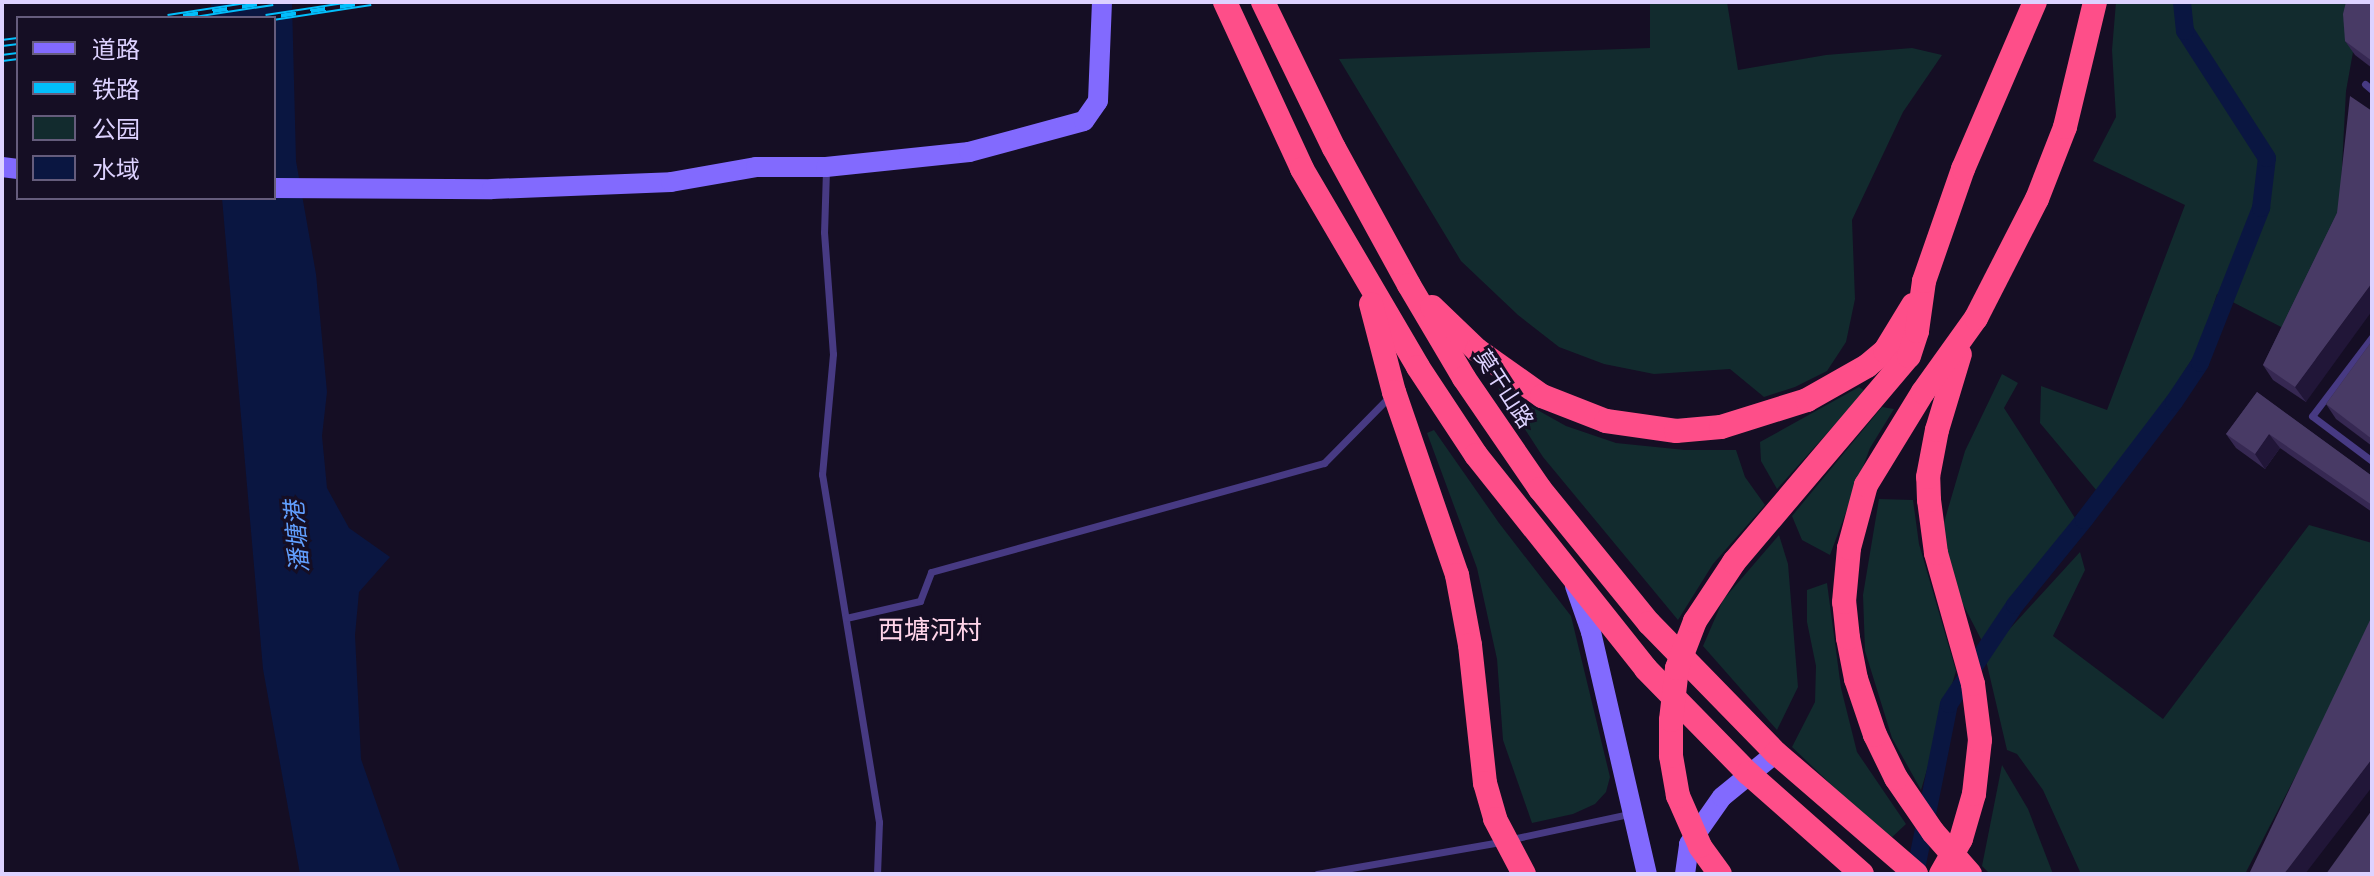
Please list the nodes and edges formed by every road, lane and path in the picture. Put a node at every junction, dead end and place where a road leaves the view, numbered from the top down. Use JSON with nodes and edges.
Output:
{"nodes":[{"id":1,"x":1102,"y":2,"type":"edge"},
{"id":2,"x":1225,"y":2,"type":"edge"},
{"id":3,"x":1263,"y":2,"type":"edge"},
{"id":4,"x":2035,"y":2,"type":"edge"},
{"id":5,"x":2095,"y":2,"type":"edge"},
{"id":6,"x":826,"y":167,"type":"junction"},
{"id":7,"x":276,"y":188,"type":"edge"},
{"id":8,"x":1364,"y":279,"type":"junction"},
{"id":9,"x":1924,"y":281,"type":"junction"},
{"id":10,"x":1409,"y":285,"type":"junction"},
{"id":11,"x":1976,"y":318,"type":"junction"},
{"id":12,"x":2372,"y":337,"type":"edge"},
{"id":13,"x":1394,"y":392,"type":"junction"},
{"id":14,"x":2372,"y":461,"type":"edge"},
{"id":15,"x":1574,"y":582,"type":"junction"},
{"id":16,"x":846,"y":618,"type":"junction"},
{"id":17,"x":1776,"y":753,"type":"junction"},
{"id":18,"x":1748,"y":773,"type":"junction"},
{"id":19,"x":1631,"y":813,"type":"junction"},
{"id":20,"x":877,"y":874,"type":"edge"},
{"id":21,"x":1317,"y":874,"type":"edge"},
{"id":22,"x":1524,"y":874,"type":"edge"},
{"id":23,"x":1647,"y":874,"type":"edge"},
{"id":24,"x":1685,"y":874,"type":"edge"},
{"id":25,"x":1720,"y":874,"type":"edge"},
{"id":26,"x":1862,"y":874,"type":"edge"},
{"id":27,"x":1916,"y":874,"type":"edge"},
{"id":28,"x":1941,"y":874,"type":"edge"},
{"id":29,"x":1970,"y":874,"type":"edge"}],
"edges":[{"from":1,"to":6,"type":"street"},
{"from":2,"to":8,"type":"highway"},
{"from":3,"to":10,"type":"highway","name":"莫干山路"},
{"from":4,"to":9,"type":"highway"},
{"from":5,"to":11,"type":"highway"},
{"from":6,"to":7,"type":"street"},
{"from":6,"to":16,"type":"lane"},
{"from":8,"to":13,"type":"highway"},
{"from":8,"to":15,"type":"highway"},
{"from":9,"to":10,"type":"highway"},
{"from":9,"to":25,"type":"highway"},
{"from":10,"to":17,"type":"highway","name":"莫干山路"},
{"from":11,"to":28,"type":"highway"},
{"from":11,"to":29,"type":"highway"},
{"from":12,"to":14,"type":"lane"},
{"from":13,"to":16,"type":"lane"},
{"from":13,"to":22,"type":"highway"},
{"from":15,"to":18,"type":"highway"},
{"from":15,"to":19,"type":"street"},
{"from":16,"to":20,"type":"lane"},
{"from":17,"to":18,"type":"street"},
{"from":17,"to":27,"type":"highway","name":"莫干山路"},
{"from":18,"to":24,"type":"street"},
{"from":18,"to":26,"type":"highway"},
{"from":19,"to":21,"type":"lane"},
{"from":19,"to":23,"type":"street"}]}
